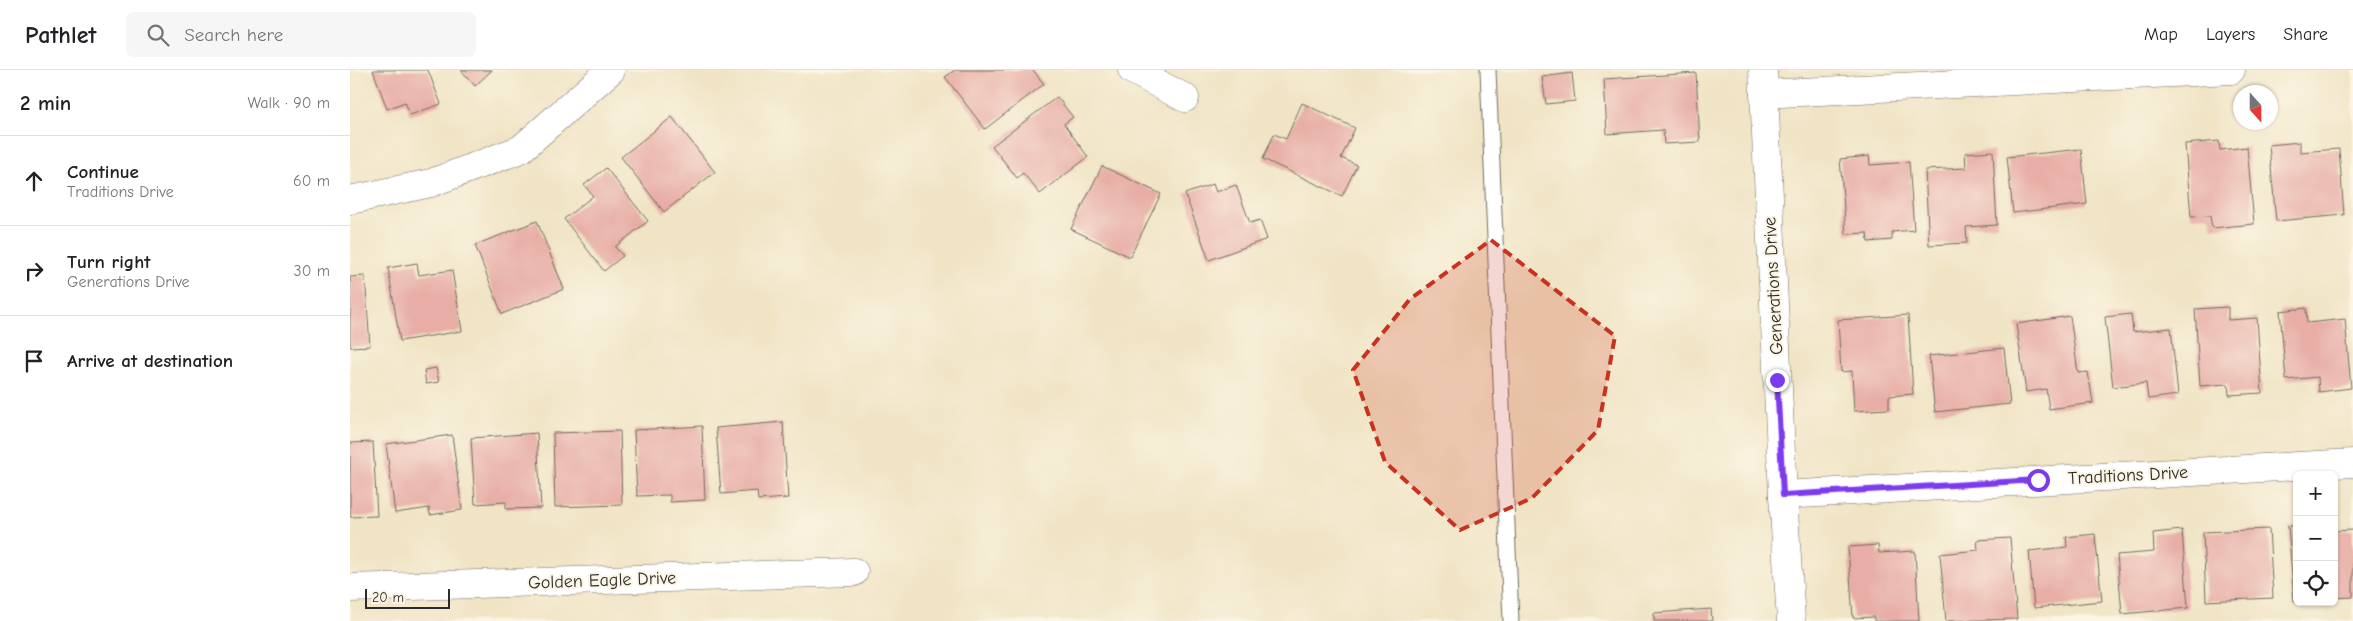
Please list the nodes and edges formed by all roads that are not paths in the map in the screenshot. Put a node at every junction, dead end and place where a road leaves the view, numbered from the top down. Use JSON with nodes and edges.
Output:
{"nodes":[{"id":1,"x":611,"y":70,"type":"edge"},
{"id":2,"x":1132,"y":70,"type":"edge"},
{"id":3,"x":1488,"y":70,"type":"edge"},
{"id":4,"x":2231,"y":70,"type":"edge"},
{"id":5,"x":1763,"y":82,"type":"edge"},
{"id":6,"x":1185,"y":98,"type":"dead end"},
{"id":7,"x":350,"y":200,"type":"edge"},
{"id":8,"x":2353,"y":462,"type":"edge"},
{"id":9,"x":1783,"y":495,"type":"junction"},
{"id":10,"x":854,"y":572,"type":"dead end"},
{"id":11,"x":350,"y":588,"type":"edge"},
{"id":12,"x":1511,"y":621,"type":"edge"},
{"id":13,"x":1791,"y":621,"type":"edge"}],
"edges":[{"from":1,"to":7,"type":"street"},
{"from":2,"to":6,"type":"street"},
{"from":3,"to":12,"type":"lane"},
{"from":4,"to":5,"type":"street"},
{"from":5,"to":9,"type":"street","name":"Generations Drive"},
{"from":8,"to":9,"type":"street","name":"Traditions Drive"},
{"from":9,"to":13,"type":"street","name":"Generations Drive"},
{"from":10,"to":11,"type":"street","name":"Golden Eagle Drive"}]}
